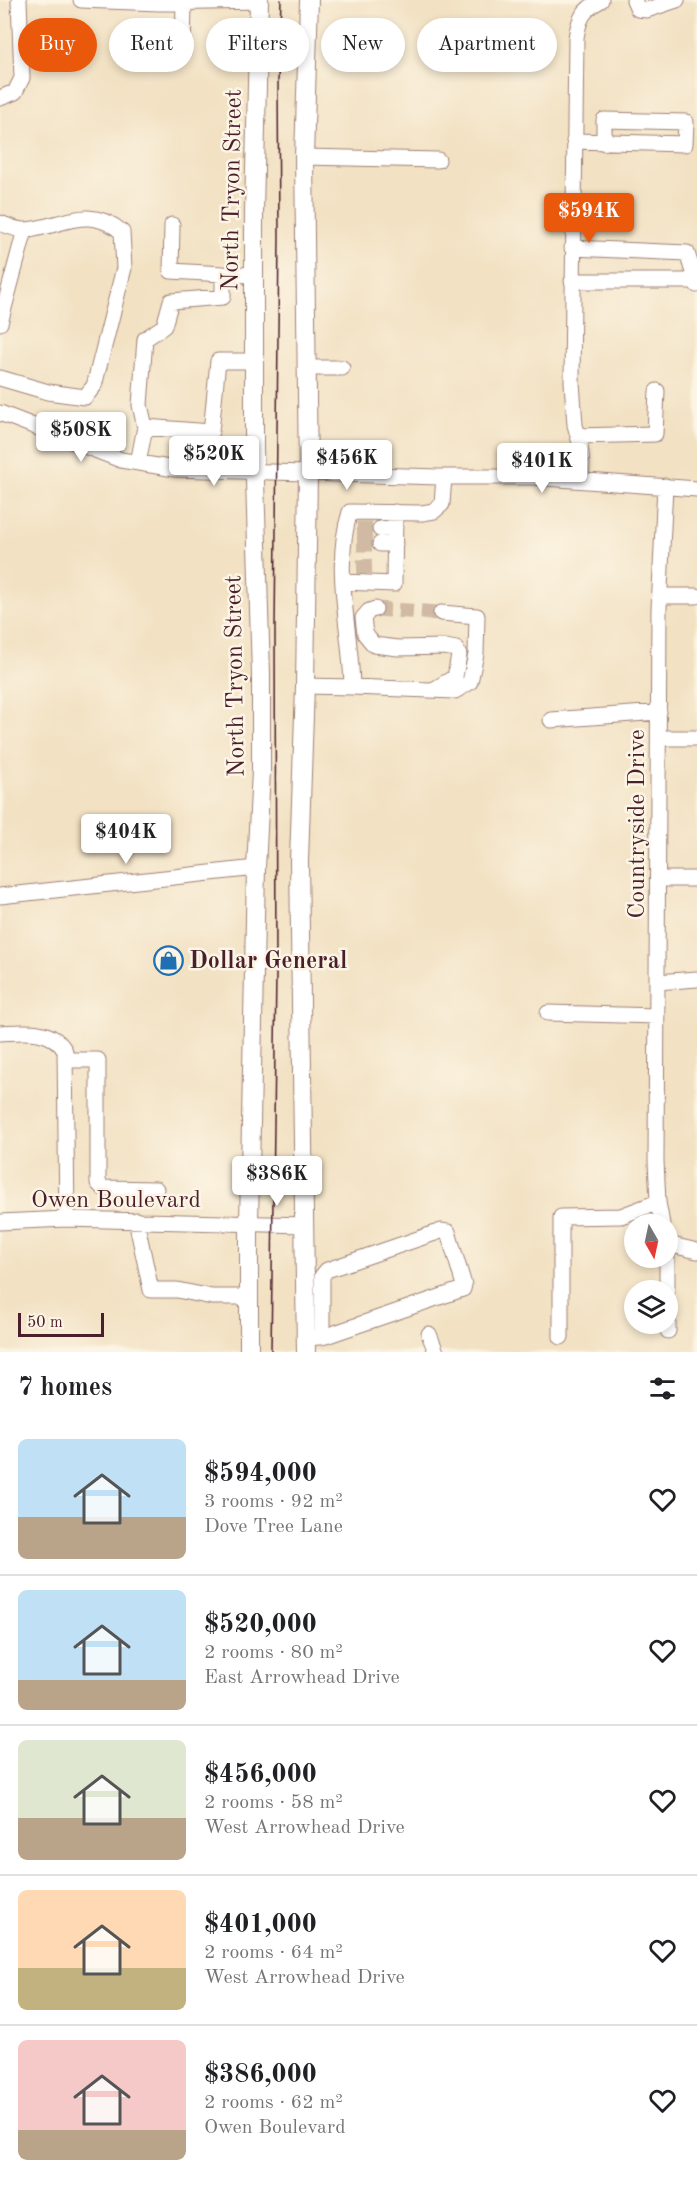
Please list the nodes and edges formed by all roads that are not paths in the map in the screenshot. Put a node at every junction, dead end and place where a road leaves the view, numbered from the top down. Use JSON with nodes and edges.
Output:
{"nodes":[{"id":1,"x":19,"y":0,"type":"edge"},
{"id":2,"x":81,"y":0,"type":"edge"},
{"id":3,"x":309,"y":0,"type":"edge"},
{"id":4,"x":602,"y":0,"type":"edge"},
{"id":5,"x":634,"y":0,"type":"edge"},
{"id":6,"x":677,"y":0,"type":"edge"},
{"id":7,"x":259,"y":1,"type":"edge"},
{"id":8,"x":184,"y":2,"type":"junction"},
{"id":9,"x":184,"y":18,"type":"edge"},
{"id":10,"x":0,"y":98,"type":"edge"},
{"id":11,"x":574,"y":141,"type":"junction"},
{"id":12,"x":604,"y":143,"type":"junction"},
{"id":13,"x":304,"y":158,"type":"junction"},
{"id":14,"x":438,"y":160,"type":"dead end"},
{"id":15,"x":0,"y":223,"type":"edge"},
{"id":16,"x":172,"y":225,"type":"dead end"},
{"id":17,"x":25,"y":230,"type":"junction"},
{"id":18,"x":573,"y":248,"type":"junction"},
{"id":19,"x":223,"y":274,"type":"junction"},
{"id":20,"x":254,"y":275,"type":"junction"},
{"id":21,"x":572,"y":281,"type":"junction"},
{"id":22,"x":696,"y":283,"type":"edge"},
{"id":23,"x":0,"y":323,"type":"edge"},
{"id":24,"x":254,"y":361,"type":"junction"},
{"id":25,"x":306,"y":368,"type":"junction"},
{"id":26,"x":342,"y":368,"type":"dead end"},
{"id":27,"x":0,"y":378,"type":"edge"},
{"id":28,"x":657,"y":391,"type":"dead end"},
{"id":29,"x":0,"y":414,"type":"edge"},
{"id":30,"x":145,"y":427,"type":"junction"},
{"id":31,"x":578,"y":436,"type":"junction"},
{"id":32,"x":138,"y":463,"type":"junction"},
{"id":33,"x":254,"y":472,"type":"junction"},
{"id":34,"x":308,"y":474,"type":"junction"},
{"id":35,"x":444,"y":477,"type":"junction"},
{"id":36,"x":581,"y":480,"type":"junction"},
{"id":37,"x":665,"y":486,"type":"junction"},
{"id":38,"x":697,"y":489,"type":"edge"},
{"id":39,"x":395,"y":512,"type":"junction"},
{"id":40,"x":348,"y":572,"type":"junction"},
{"id":41,"x":660,"y":596,"type":"junction"},
{"id":42,"x":697,"y":596,"type":"edge"},
{"id":43,"x":375,"y":609,"type":"dead end"},
{"id":44,"x":441,"y":613,"type":"tunnel mouth"},
{"id":45,"x":305,"y":686,"type":"junction"},
{"id":46,"x":352,"y":687,"type":"junction"},
{"id":47,"x":434,"y":690,"type":"junction"},
{"id":48,"x":659,"y":712,"type":"junction"},
{"id":49,"x":551,"y":720,"type":"dead end"},
{"id":50,"x":659,"y":738,"type":"junction"},
{"id":51,"x":697,"y":738,"type":"edge"},
{"id":52,"x":256,"y":868,"type":"junction"},
{"id":53,"x":658,"y":879,"type":"junction"},
{"id":54,"x":697,"y":879,"type":"edge"},
{"id":55,"x":0,"y":897,"type":"edge"},
{"id":56,"x":697,"y":980,"type":"edge"},
{"id":57,"x":657,"y":982,"type":"junction"},
{"id":58,"x":548,"y":1013,"type":"dead end"},
{"id":59,"x":657,"y":1016,"type":"junction"},
{"id":60,"x":0,"y":1033,"type":"edge"},
{"id":61,"x":64,"y":1053,"type":"junction"},
{"id":62,"x":156,"y":1189,"type":"dead end"},
{"id":63,"x":658,"y":1202,"type":"junction"},
{"id":64,"x":660,"y":1214,"type":"edge"},
{"id":65,"x":67,"y":1219,"type":"junction"},
{"id":66,"x":136,"y":1220,"type":"junction"},
{"id":67,"x":0,"y":1222,"type":"edge"},
{"id":68,"x":249,"y":1222,"type":"junction"},
{"id":69,"x":304,"y":1225,"type":"junction"},
{"id":70,"x":678,"y":1246,"type":"edge"},
{"id":71,"x":697,"y":1251,"type":"edge"},
{"id":72,"x":249,"y":1297,"type":"junction"},
{"id":73,"x":429,"y":1334,"type":"dead end"},
{"id":74,"x":561,"y":1337,"type":"dead end"},
{"id":75,"x":311,"y":1342,"type":"edge"},
{"id":76,"x":249,"y":1352,"type":"edge"},
{"id":77,"x":436,"y":1352,"type":"edge"}],
"edges":[{"from":1,"to":10,"type":"street"},
{"from":2,"to":8,"type":"street"},
{"from":3,"to":13,"type":"main road"},
{"from":4,"to":11,"type":"street"},
{"from":5,"to":6,"type":"street"},
{"from":7,"to":8,"type":"street"},
{"from":7,"to":20,"type":"main road","name":"North Tryon Street"},
{"from":8,"to":9,"type":"street"},
{"from":11,"to":12,"type":"street"},
{"from":11,"to":18,"type":"street"},
{"from":12,"to":12,"type":"street"},
{"from":13,"to":14,"type":"street"},
{"from":13,"to":25,"type":"main road"},
{"from":15,"to":17,"type":"street"},
{"from":16,"to":19,"type":"street"},
{"from":17,"to":23,"type":"street"},
{"from":17,"to":27,"type":"street"},
{"from":18,"to":21,"type":"street"},
{"from":18,"to":22,"type":"street"},
{"from":19,"to":20,"type":"street"},
{"from":19,"to":30,"type":"street"},
{"from":20,"to":24,"type":"main road","name":"North Tryon Street"},
{"from":21,"to":22,"type":"street"},
{"from":21,"to":31,"type":"street"},
{"from":24,"to":30,"type":"street"},
{"from":24,"to":33,"type":"main road","name":"North Tryon Street"},
{"from":25,"to":26,"type":"street"},
{"from":25,"to":34,"type":"main road"},
{"from":28,"to":31,"type":"street"},
{"from":29,"to":32,"type":"street"},
{"from":30,"to":32,"type":"street"},
{"from":31,"to":36,"type":"street"},
{"from":32,"to":33,"type":"street"},
{"from":33,"to":34,"type":"street"},
{"from":33,"to":52,"type":"main road","name":"North Tryon Street"},
{"from":34,"to":35,"type":"street"},
{"from":34,"to":45,"type":"main road"},
{"from":35,"to":36,"type":"street"},
{"from":35,"to":39,"type":"street"},
{"from":36,"to":37,"type":"street"},
{"from":37,"to":38,"type":"street"},
{"from":37,"to":41,"type":"street","name":"Countryside Drive"},
{"from":39,"to":40,"type":"street"},
{"from":39,"to":40,"type":"street"},
{"from":40,"to":46,"type":"street"},
{"from":41,"to":42,"type":"street"},
{"from":41,"to":48,"type":"street","name":"Countryside Drive"},
{"from":43,"to":47,"type":"street"},
{"from":44,"to":47,"type":"street"},
{"from":45,"to":46,"type":"street"},
{"from":45,"to":69,"type":"main road"},
{"from":46,"to":47,"type":"street"},
{"from":48,"to":49,"type":"street"},
{"from":48,"to":50,"type":"street","name":"Countryside Drive"},
{"from":50,"to":51,"type":"street"},
{"from":50,"to":53,"type":"street","name":"Countryside Drive"},
{"from":52,"to":55,"type":"street"},
{"from":52,"to":68,"type":"main road","name":"North Tryon Street"},
{"from":53,"to":54,"type":"street"},
{"from":53,"to":57,"type":"street","name":"Countryside Drive"},
{"from":56,"to":57,"type":"street"},
{"from":57,"to":59,"type":"street","name":"Countryside Drive"},
{"from":58,"to":59,"type":"street"},
{"from":59,"to":63,"type":"street","name":"Countryside Drive"},
{"from":60,"to":61,"type":"street"},
{"from":61,"to":62,"type":"street"},
{"from":61,"to":65,"type":"street"},
{"from":63,"to":64,"type":"street","name":"Countryside Drive"},
{"from":63,"to":74,"type":"street"},
{"from":65,"to":66,"type":"street","name":"Owen Boulevard"},
{"from":65,"to":67,"type":"street","name":"Owen Boulevard"},
{"from":66,"to":68,"type":"street","name":"Owen Boulevard"},
{"from":66,"to":72,"type":"street"},
{"from":68,"to":69,"type":"street","name":"Owen Boulevard"},
{"from":68,"to":72,"type":"main road","name":"North Tryon Street"},
{"from":69,"to":75,"type":"main road"},
{"from":70,"to":71,"type":"street"},
{"from":72,"to":76,"type":"main road","name":"North Tryon Street"},
{"from":73,"to":77,"type":"street"},
{"from":75,"to":75,"type":"street"}]}
